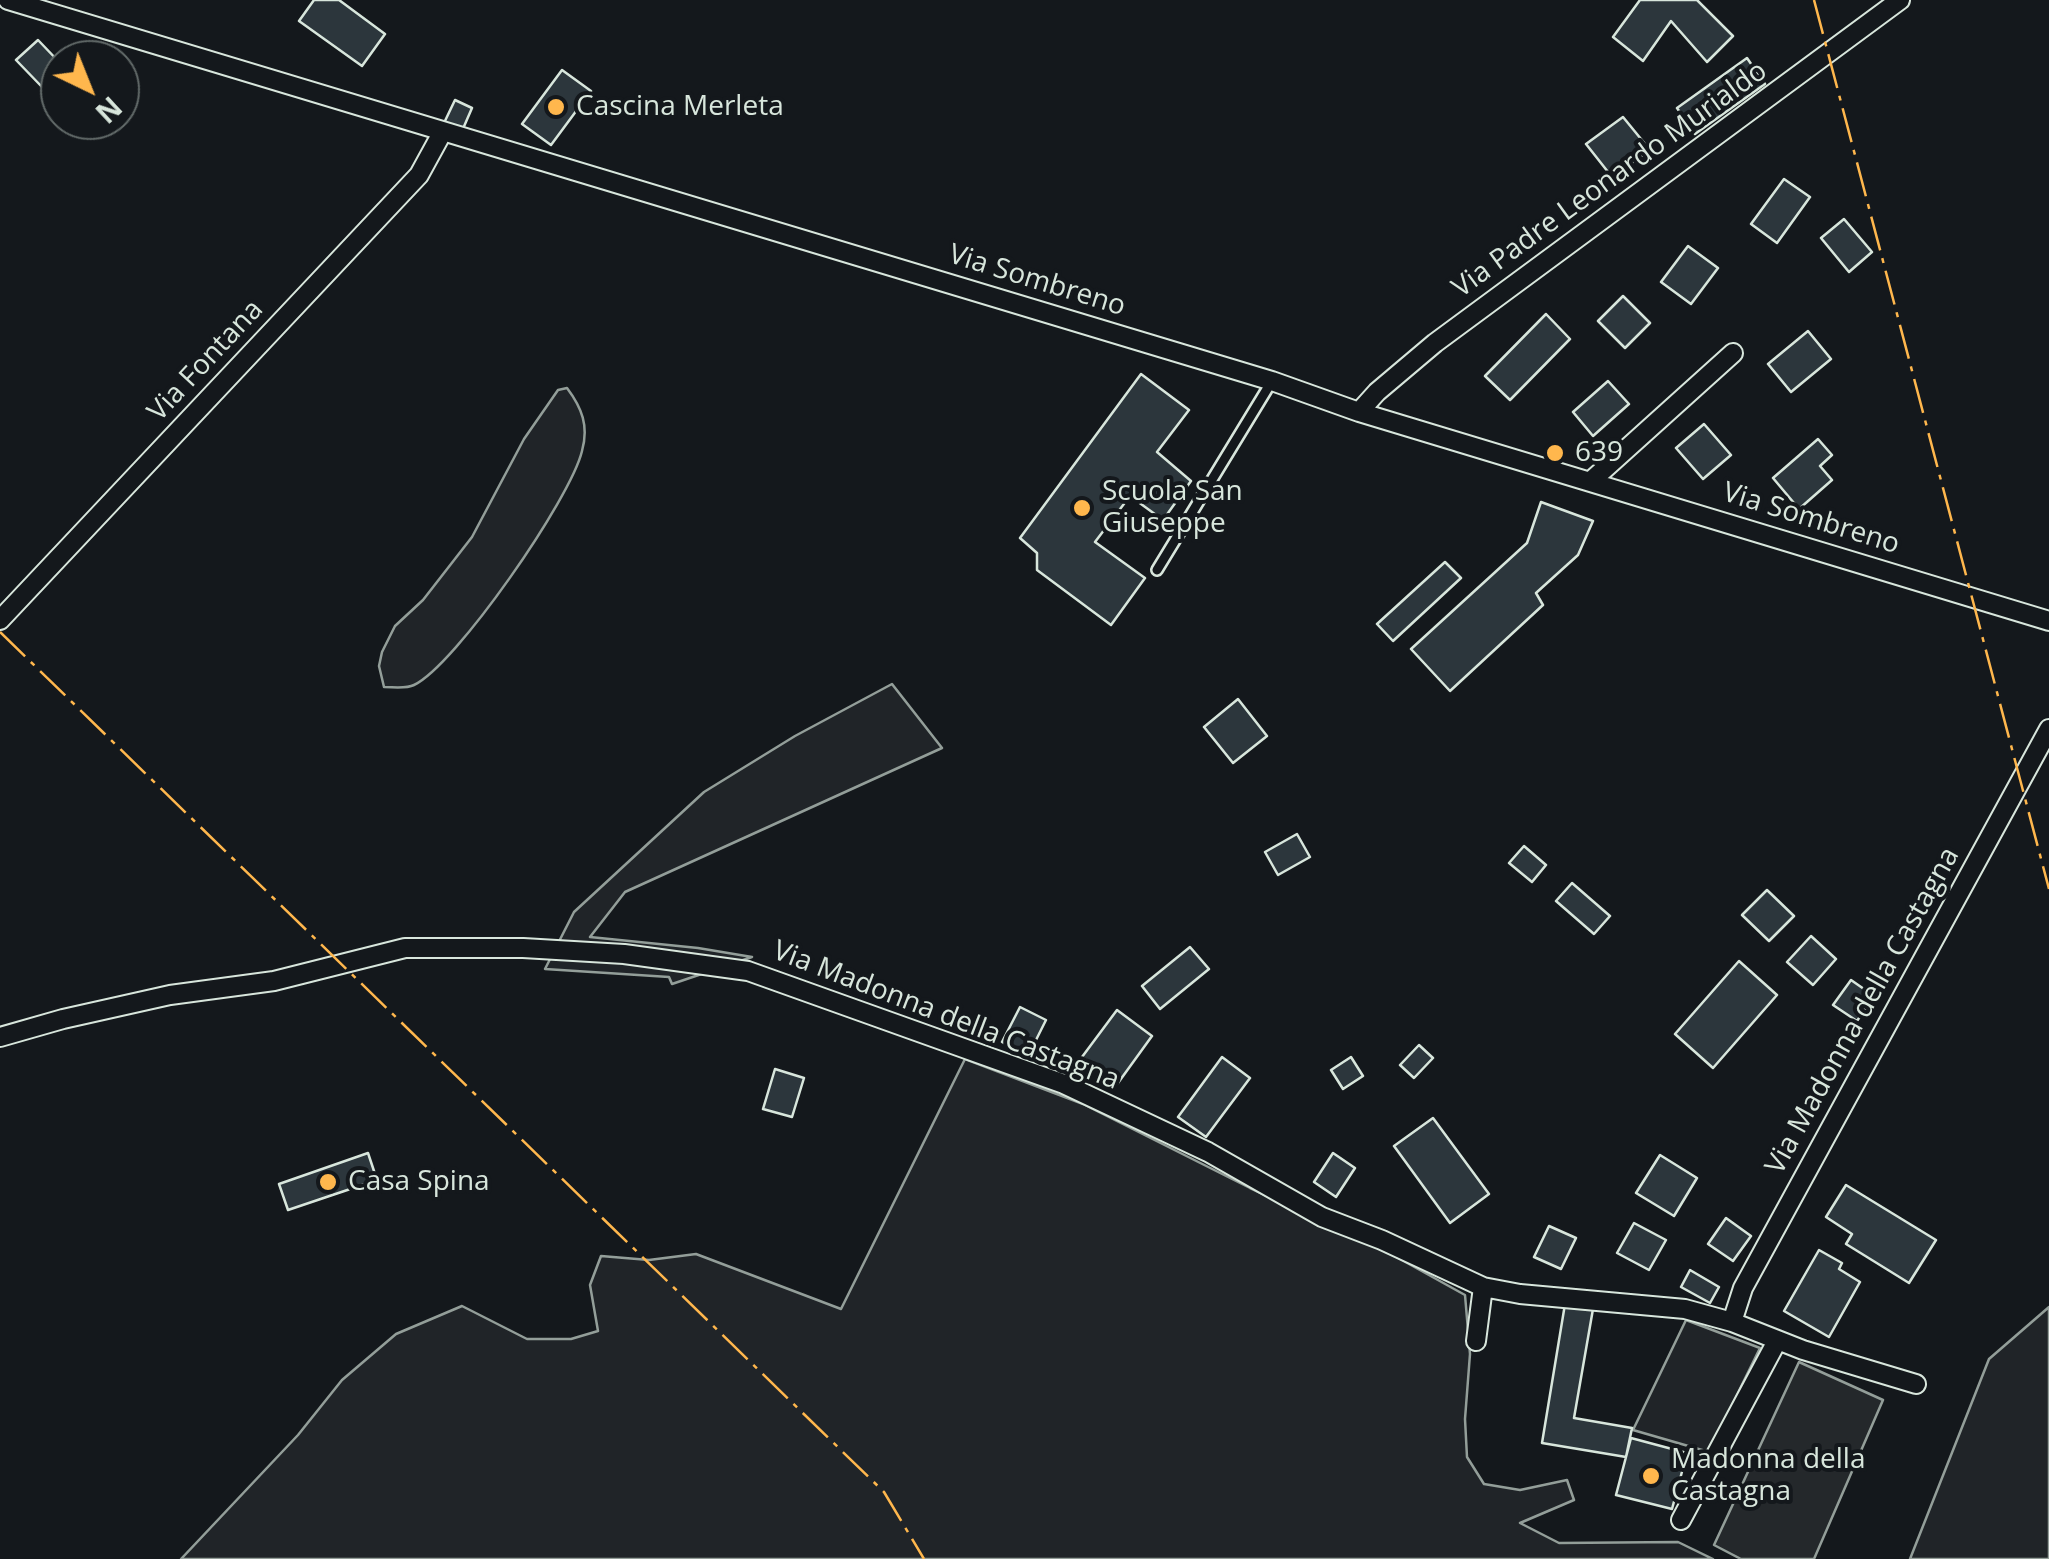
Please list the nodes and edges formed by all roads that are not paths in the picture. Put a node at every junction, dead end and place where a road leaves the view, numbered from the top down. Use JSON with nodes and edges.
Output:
{"nodes":[{"id":1,"x":8,"y":0,"type":"edge"},
{"id":2,"x":1900,"y":0,"type":"edge"},
{"id":3,"x":442,"y":133,"type":"junction"},
{"id":4,"x":1733,"y":353,"type":"dead end"},
{"id":5,"x":1272,"y":381,"type":"junction"},
{"id":6,"x":1360,"y":412,"type":"junction"},
{"id":7,"x":1590,"y":480,"type":"junction"},
{"id":8,"x":1157,"y":570,"type":"dead end"},
{"id":9,"x":0,"y":620,"type":"edge"},
{"id":10,"x":2049,"y":621,"type":"edge"},
{"id":11,"x":2049,"y":728,"type":"edge"},
{"id":12,"x":0,"y":1037,"type":"edge"},
{"id":13,"x":1484,"y":1288,"type":"junction"},
{"id":14,"x":1732,"y":1322,"type":"junction"},
{"id":15,"x":1776,"y":1341,"type":"junction"},
{"id":16,"x":1476,"y":1342,"type":"dead end"},
{"id":17,"x":1916,"y":1384,"type":"dead end"},
{"id":18,"x":1680,"y":1520,"type":"dead end"}],
"edges":[{"from":1,"to":3,"type":"street","name":"Via Sombreno"},
{"from":2,"to":6,"type":"street","name":"Via Padre Leonardo Murialdo"},
{"from":3,"to":5,"type":"street","name":"Via Sombreno"},
{"from":3,"to":9,"type":"street","name":"Via Fontana"},
{"from":4,"to":7,"type":"street"},
{"from":5,"to":6,"type":"street","name":"Via Sombreno"},
{"from":5,"to":8,"type":"lane"},
{"from":6,"to":7,"type":"street","name":"Via Sombreno"},
{"from":7,"to":10,"type":"street","name":"Via Sombreno"},
{"from":11,"to":14,"type":"street","name":"Via Madonna della Castagna"},
{"from":12,"to":13,"type":"street","name":"Via Madonna della Castagna"},
{"from":13,"to":14,"type":"street","name":"Via Madonna della Castagna"},
{"from":13,"to":16,"type":"street"},
{"from":14,"to":15,"type":"street","name":"Via Madonna della Castagna"},
{"from":15,"to":17,"type":"street","name":"Via Madonna della Castagna"},
{"from":15,"to":18,"type":"street"}]}
